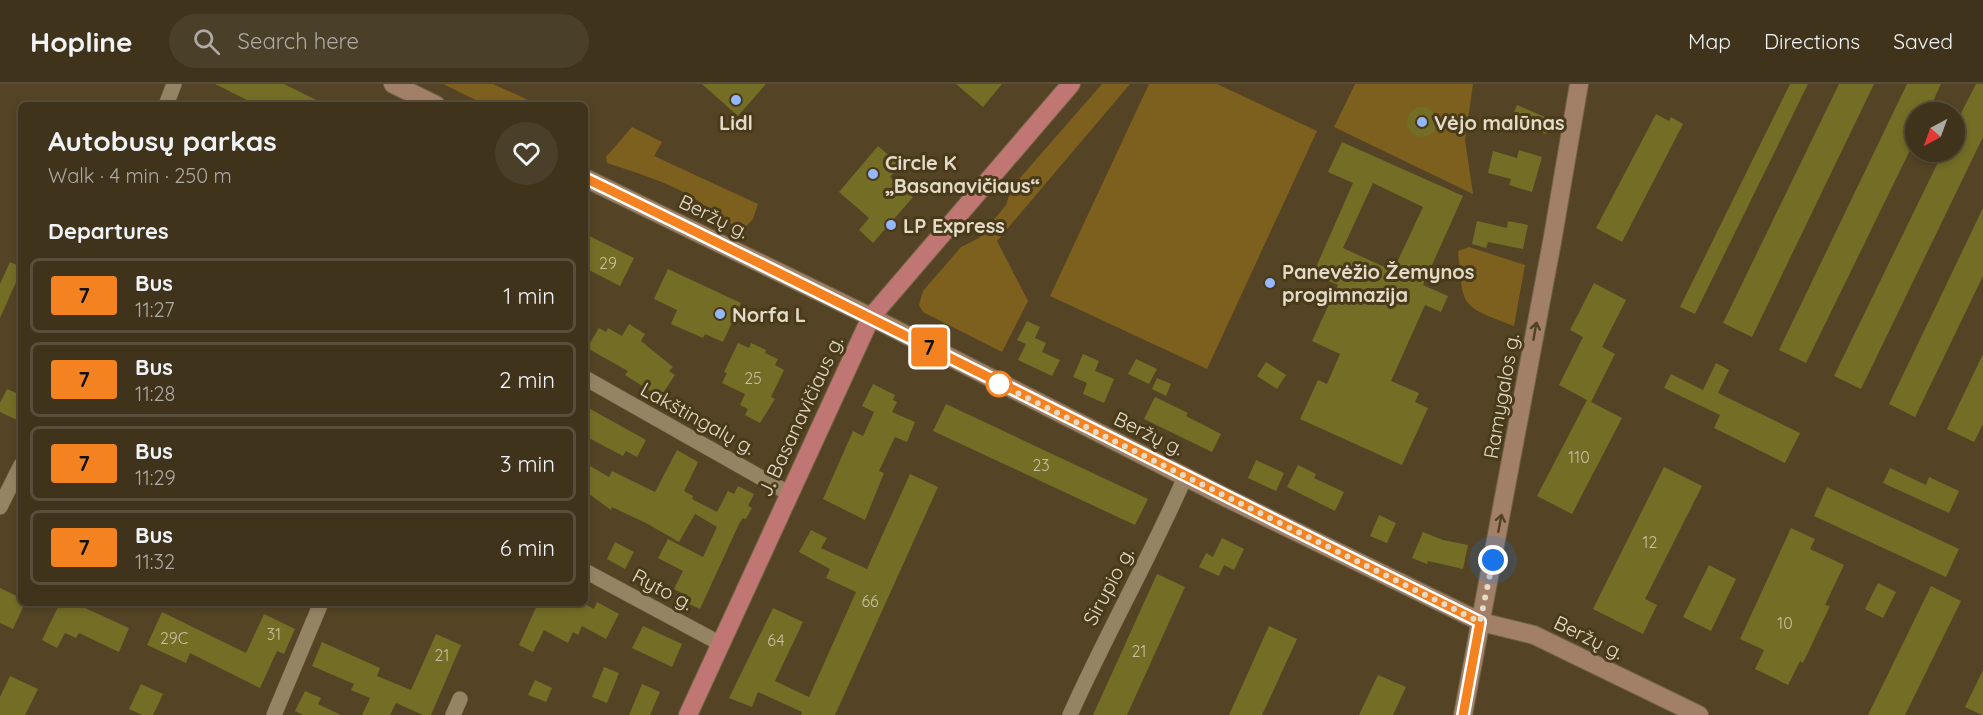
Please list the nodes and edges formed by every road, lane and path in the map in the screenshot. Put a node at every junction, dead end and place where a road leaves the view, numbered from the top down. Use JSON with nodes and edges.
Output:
{"nodes":[{"id":1,"x":174,"y":84,"type":"edge"},
{"id":2,"x":393,"y":84,"type":"edge"},
{"id":3,"x":1071,"y":84,"type":"edge"},
{"id":4,"x":1579,"y":84,"type":"edge"},
{"id":5,"x":167,"y":102,"type":"edge"},
{"id":6,"x":430,"y":102,"type":"edge"},
{"id":7,"x":588,"y":179,"type":"edge"},
{"id":8,"x":871,"y":317,"type":"junction"},
{"id":9,"x":588,"y":380,"type":"edge"},
{"id":10,"x":18,"y":471,"type":"edge"},
{"id":11,"x":1185,"y":477,"type":"junction"},
{"id":12,"x":790,"y":494,"type":"junction"},
{"id":13,"x":0,"y":507,"type":"edge"},
{"id":14,"x":588,"y":573,"type":"edge"},
{"id":15,"x":320,"y":606,"type":"edge"},
{"id":16,"x":1480,"y":622,"type":"junction"},
{"id":17,"x":721,"y":644,"type":"junction"},
{"id":18,"x":460,"y":699,"type":"dead end"},
{"id":19,"x":273,"y":715,"type":"edge"},
{"id":20,"x":453,"y":715,"type":"edge"},
{"id":21,"x":688,"y":715,"type":"edge"},
{"id":22,"x":1070,"y":715,"type":"edge"},
{"id":23,"x":1463,"y":715,"type":"edge"},
{"id":24,"x":1699,"y":715,"type":"edge"}],
"edges":[{"from":1,"to":5,"type":"street"},
{"from":2,"to":6,"type":"main road"},
{"from":3,"to":8,"type":"highway","name":"J. Basanavičiaus g."},
{"from":16,"to":4,"type":"main road","name":"Ramygalos g.","one_way":true},
{"from":7,"to":8,"type":"main road","name":"Beržų g."},
{"from":8,"to":11,"type":"main road","name":"Beržų g."},
{"from":8,"to":12,"type":"highway","name":"J. Basanavičiaus g."},
{"from":9,"to":12,"type":"street","name":"Lakštingalų g."},
{"from":10,"to":13,"type":"street"},
{"from":11,"to":16,"type":"main road","name":"Beržų g."},
{"from":11,"to":22,"type":"street","name":"Sirupio g."},
{"from":12,"to":17,"type":"highway","name":"J. Basanavičiaus g."},
{"from":14,"to":17,"type":"street","name":"Ryto g."},
{"from":15,"to":19,"type":"street"},
{"from":16,"to":23,"type":"main road","name":"Ramygalos g."},
{"from":16,"to":24,"type":"main road","name":"Beržų g."},
{"from":17,"to":21,"type":"highway","name":"J. Basanavičiaus g."},
{"from":18,"to":20,"type":"street"}]}
